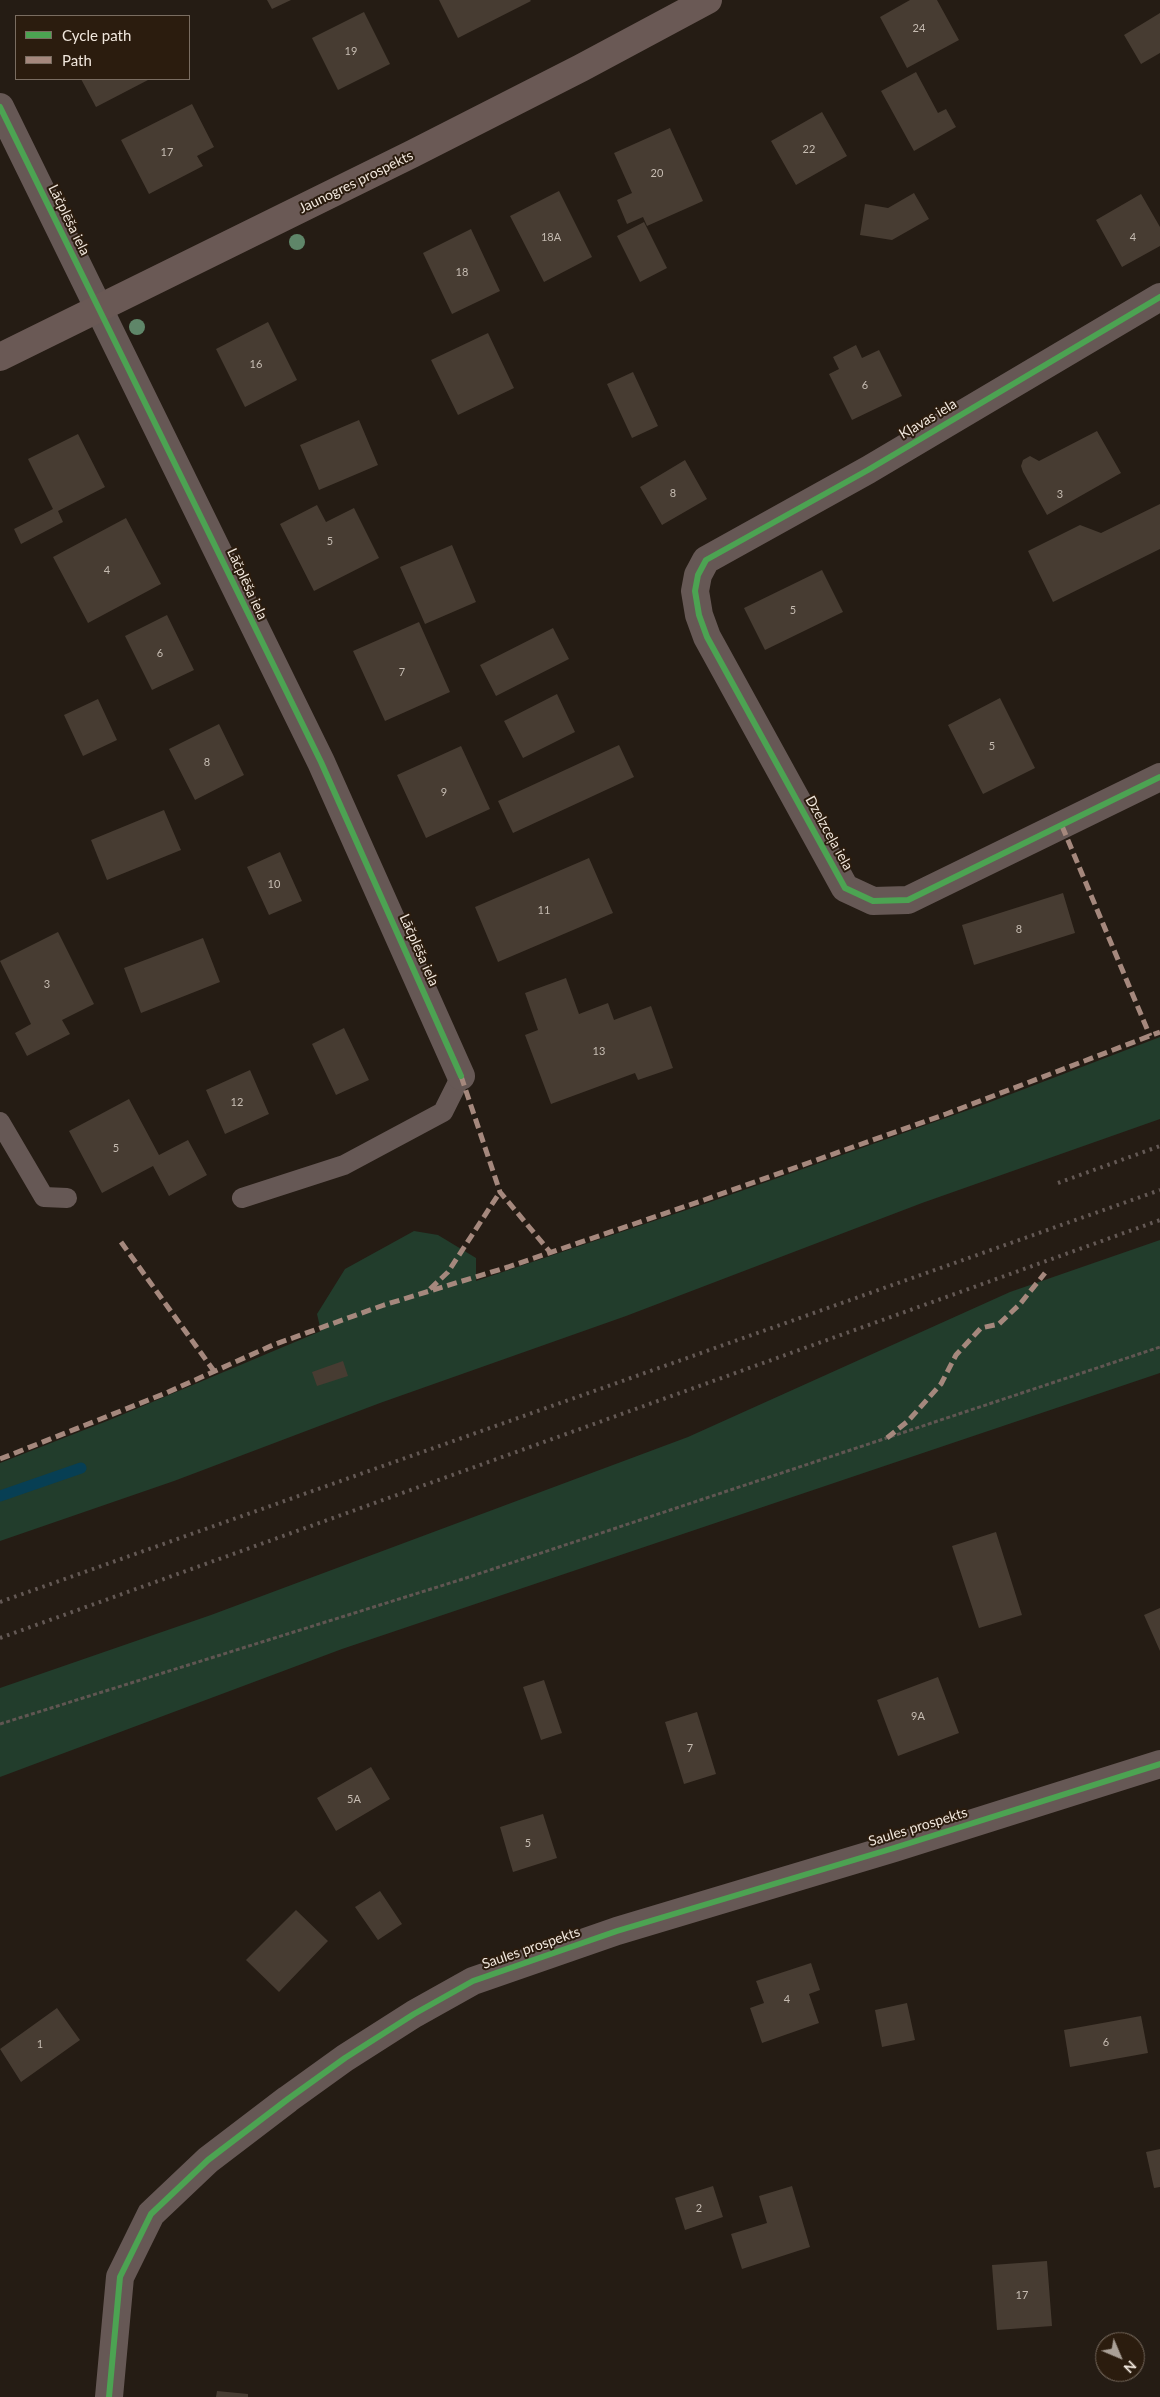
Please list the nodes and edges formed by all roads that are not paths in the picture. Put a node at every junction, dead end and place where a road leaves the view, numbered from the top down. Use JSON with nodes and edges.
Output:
{"nodes":[{"id":1,"x":708,"y":0,"type":"edge"},
{"id":2,"x":0,"y":107,"type":"edge"},
{"id":3,"x":1160,"y":297,"type":"edge"},
{"id":4,"x":98,"y":309,"type":"junction"},
{"id":5,"x":0,"y":357,"type":"edge"},
{"id":6,"x":706,"y":560,"type":"joint"},
{"id":7,"x":1160,"y":777,"type":"edge"},
{"id":8,"x":461,"y":1076,"type":"joint"},
{"id":9,"x":0,"y":1122,"type":"edge"},
{"id":10,"x":67,"y":1198,"type":"dead end"},
{"id":11,"x":242,"y":1198,"type":"dead end"},
{"id":12,"x":1160,"y":1764,"type":"edge"},
{"id":13,"x":109,"y":2397,"type":"edge"}],
"edges":[{"from":1,"to":4,"type":"main road","name":"Jaunogres prospekts"},
{"from":2,"to":4,"type":"street","name":"Lāčplēša iela"},
{"from":3,"to":6,"type":"street","name":"Kļavas iela"},
{"from":4,"to":5,"type":"main road","name":"Jaunogres prospekts"},
{"from":4,"to":8,"type":"street","name":"Lāčplēša iela"},
{"from":6,"to":7,"type":"street","name":"Dzelzceļa iela"},
{"from":8,"to":11,"type":"lane"},
{"from":9,"to":10,"type":"lane"},
{"from":12,"to":13,"type":"street","name":"Saules prospekts"}]}
